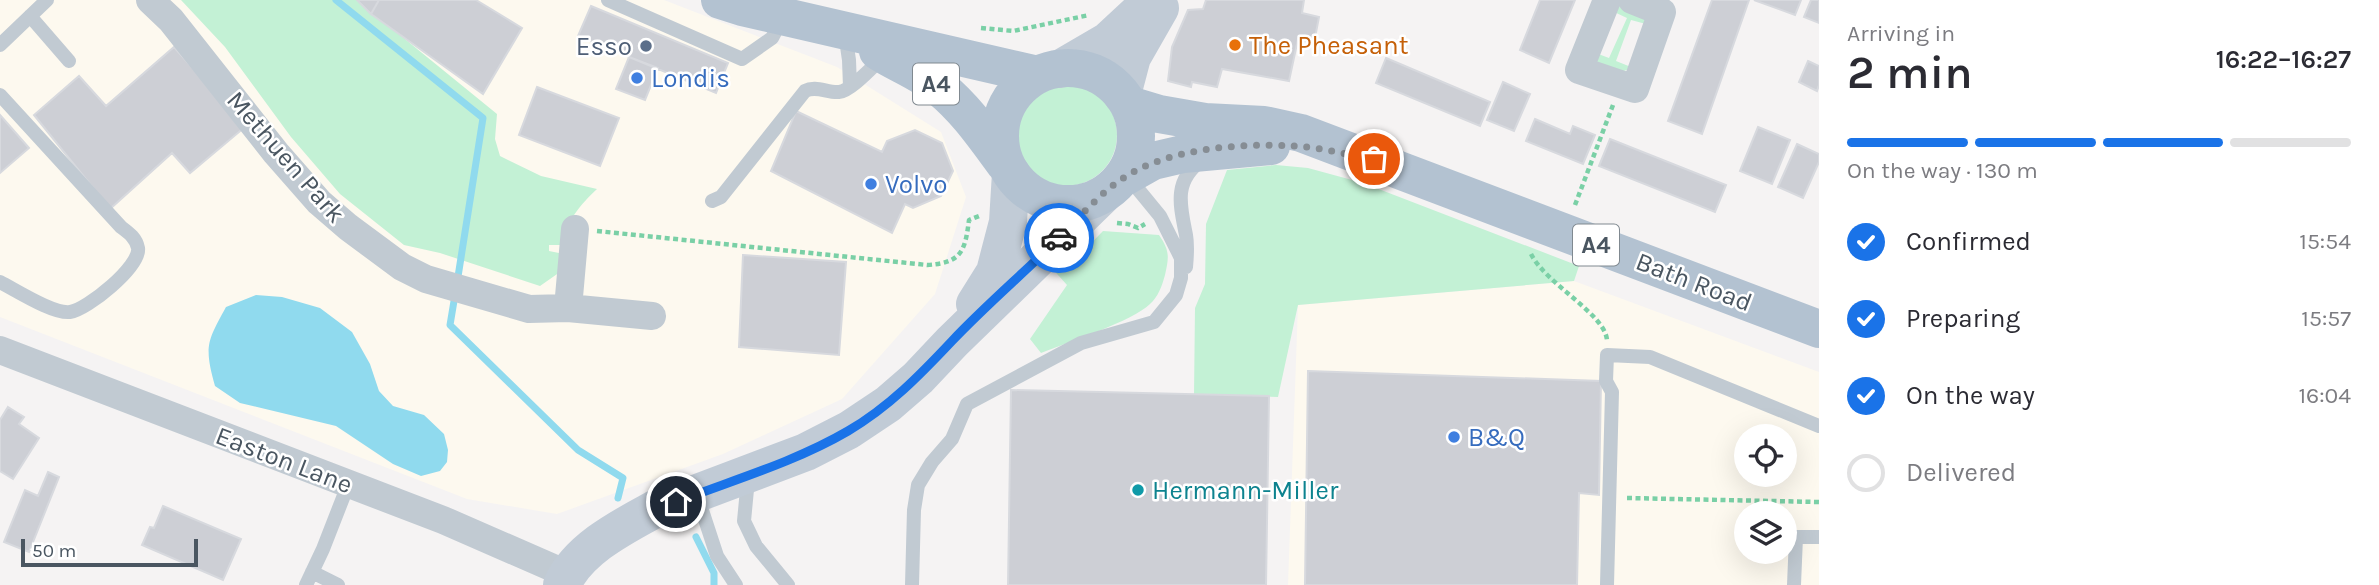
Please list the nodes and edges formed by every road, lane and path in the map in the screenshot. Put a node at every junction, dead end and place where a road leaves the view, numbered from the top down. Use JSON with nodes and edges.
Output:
{"nodes":[{"id":1,"x":47,"y":0,"type":"edge"},
{"id":2,"x":149,"y":0,"type":"edge"},
{"id":3,"x":608,"y":0,"type":"edge"},
{"id":4,"x":720,"y":0,"type":"edge"},
{"id":5,"x":1152,"y":0,"type":"edge"},
{"id":6,"x":1164,"y":0,"type":"edge"},
{"id":7,"x":1607,"y":0,"type":"edge"},
{"id":8,"x":1632,"y":0,"type":"edge"},
{"id":9,"x":30,"y":16,"type":"junction"},
{"id":10,"x":783,"y":17,"type":"junction"},
{"id":11,"x":975,"y":28,"type":"dead end"},
{"id":12,"x":844,"y":31,"type":"junction"},
{"id":13,"x":1013,"y":31,"type":"junction"},
{"id":14,"x":1108,"y":41,"type":"junction"},
{"id":15,"x":0,"y":45,"type":"edge"},
{"id":16,"x":885,"y":55,"type":"junction"},
{"id":17,"x":69,"y":61,"type":"dead end"},
{"id":18,"x":996,"y":65,"type":"junction"},
{"id":19,"x":1049,"y":72,"type":"junction"},
{"id":20,"x":1620,"y":85,"type":"junction"},
{"id":21,"x":850,"y":87,"type":"junction"},
{"id":22,"x":0,"y":94,"type":"edge"},
{"id":23,"x":1125,"y":100,"type":"junction"},
{"id":24,"x":1222,"y":149,"type":"junction"},
{"id":25,"x":1374,"y":159,"type":"junction"},
{"id":26,"x":1008,"y":169,"type":"junction"},
{"id":27,"x":1115,"y":194,"type":"junction"},
{"id":28,"x":712,"y":201,"type":"dead end"},
{"id":29,"x":1571,"y":214,"type":"dead end"},
{"id":30,"x":995,"y":215,"type":"junction"},
{"id":31,"x":1160,"y":216,"type":"junction"},
{"id":32,"x":575,"y":229,"type":"joint"},
{"id":33,"x":1530,"y":251,"type":"dead end"},
{"id":34,"x":0,"y":282,"type":"edge"},
{"id":35,"x":1176,"y":295,"type":"junction"},
{"id":36,"x":568,"y":308,"type":"junction"},
{"id":37,"x":652,"y":316,"type":"dead end"},
{"id":38,"x":1819,"y":330,"type":"edge"},
{"id":39,"x":952,"y":342,"type":"junction"},
{"id":40,"x":0,"y":350,"type":"edge"},
{"id":41,"x":1607,"y":355,"type":"junction"},
{"id":42,"x":1819,"y":426,"type":"edge"},
{"id":43,"x":749,"y":474,"type":"junction"},
{"id":44,"x":348,"y":485,"type":"junction"},
{"id":45,"x":697,"y":494,"type":"junction"},
{"id":46,"x":1609,"y":498,"type":"junction"},
{"id":47,"x":1819,"y":502,"type":"edge"},
{"id":48,"x":1819,"y":537,"type":"edge"},
{"id":49,"x":309,"y":579,"type":"edge"},
{"id":50,"x":564,"y":580,"type":"edge"},
{"id":51,"x":338,"y":585,"type":"edge"},
{"id":52,"x":736,"y":585,"type":"edge"},
{"id":53,"x":788,"y":585,"type":"edge"},
{"id":54,"x":912,"y":585,"type":"edge"},
{"id":55,"x":1607,"y":585,"type":"edge"},
{"id":56,"x":1794,"y":585,"type":"edge"}],
"edges":[{"from":1,"to":9,"type":"lane"},
{"from":2,"to":36,"type":"street","name":"Methuen Park"},
{"from":3,"to":10,"type":"lane"},
{"from":4,"to":10,"type":"main road","number":"A4"},
{"from":5,"to":14,"type":"main road"},
{"from":6,"to":23,"type":"main road"},
{"from":7,"to":20,"type":"street"},
{"from":8,"to":20,"type":"street"},
{"from":9,"to":15,"type":"lane"},
{"from":9,"to":17,"type":"lane"},
{"from":10,"to":12,"type":"main road","number":"A4"},
{"from":11,"to":13,"type":"path"},
{"from":12,"to":16,"type":"main road","number":"A4"},
{"from":12,"to":18,"type":"main road","number":"A4"},
{"from":12,"to":21,"type":"lane"},
{"from":13,"to":14,"type":"path"},
{"from":13,"to":18,"type":"path"},
{"from":14,"to":19,"type":"main road"},
{"from":16,"to":21,"type":"lane"},
{"from":16,"to":26,"type":"main road","number":"A4"},
{"from":18,"to":19,"type":"main road","number":"A4"},
{"from":19,"to":23,"type":"main road"},
{"from":19,"to":26,"type":"main road"},
{"from":20,"to":29,"type":"path"},
{"from":21,"to":28,"type":"lane"},
{"from":22,"to":34,"type":"lane"},
{"from":23,"to":25,"type":"main road","name":"Bath Road","number":"A4"},
{"from":23,"to":27,"type":"main road"},
{"from":24,"to":25,"type":"main road","name":"Bath Road","number":"A4"},
{"from":24,"to":27,"type":"main road","name":"Bath Road","number":"A4"},
{"from":24,"to":35,"type":"lane"},
{"from":25,"to":38,"type":"main road","name":"Bath Road","number":"A4"},
{"from":26,"to":27,"type":"main road"},
{"from":26,"to":30,"type":"main road"},
{"from":27,"to":31,"type":"lane"},
{"from":27,"to":31,"type":"path"},
{"from":27,"to":39,"type":"main road"},
{"from":30,"to":32,"type":"path"},
{"from":30,"to":39,"type":"main road"},
{"from":31,"to":35,"type":"lane"},
{"from":32,"to":36,"type":"street"},
{"from":33,"to":41,"type":"path"},
{"from":35,"to":54,"type":"lane"},
{"from":36,"to":37,"type":"street","name":"Methuen Park"},
{"from":39,"to":43,"type":"main road"},
{"from":40,"to":44,"type":"street","name":"Easton Lane"},
{"from":41,"to":42,"type":"lane"},
{"from":41,"to":46,"type":"lane"},
{"from":43,"to":45,"type":"main road"},
{"from":43,"to":53,"type":"lane"},
{"from":44,"to":49,"type":"lane"},
{"from":44,"to":50,"type":"street","name":"Easton Lane"},
{"from":45,"to":50,"type":"main road"},
{"from":45,"to":52,"type":"lane"},
{"from":46,"to":47,"type":"path"},
{"from":46,"to":55,"type":"lane"},
{"from":48,"to":56,"type":"lane"},
{"from":49,"to":51,"type":"lane"}]}
